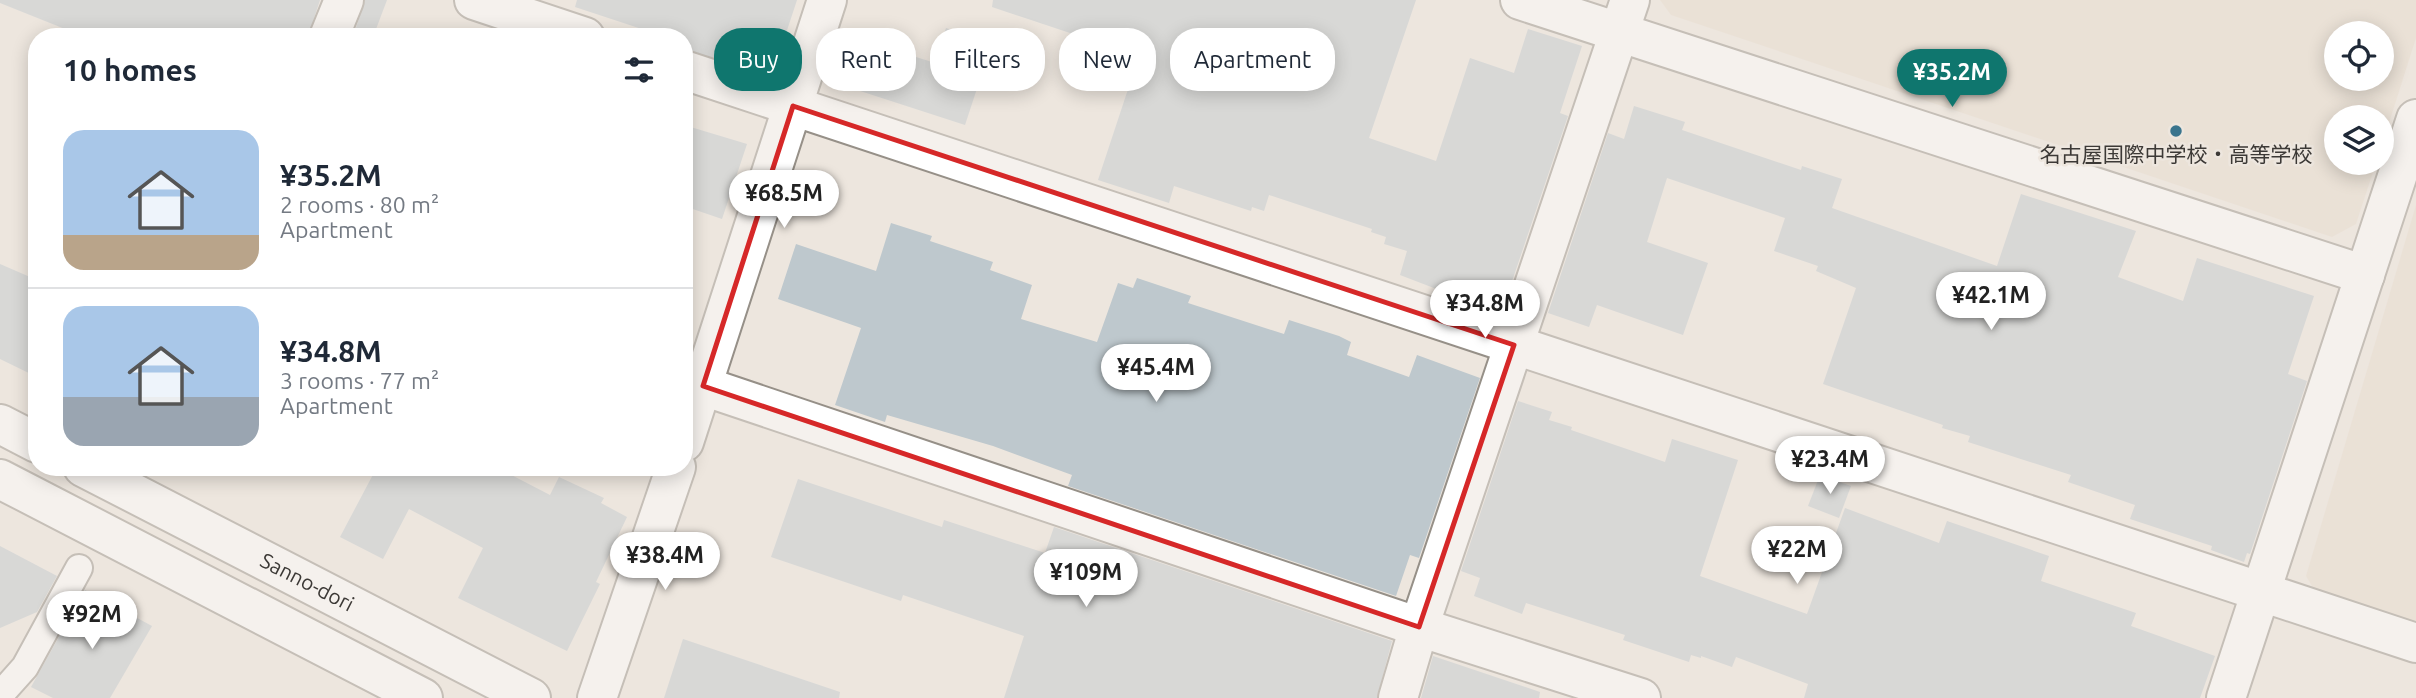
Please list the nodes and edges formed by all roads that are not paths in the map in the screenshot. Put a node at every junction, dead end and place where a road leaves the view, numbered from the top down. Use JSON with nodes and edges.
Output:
{"nodes":[{"id":1,"x":344,"y":0,"type":"edge"},
{"id":2,"x":474,"y":0,"type":"edge"},
{"id":3,"x":827,"y":0,"type":"edge"},
{"id":4,"x":1520,"y":0,"type":"edge"},
{"id":5,"x":1624,"y":16,"type":"edge"},
{"id":6,"x":333,"y":28,"type":"edge"},
{"id":7,"x":558,"y":28,"type":"edge"},
{"id":8,"x":693,"y":72,"type":"edge"},
{"id":9,"x":793,"y":106,"type":"junction"},
{"id":10,"x":2416,"y":119,"type":"edge"},
{"id":11,"x":2365,"y":275,"type":"junction"},
{"id":12,"x":1514,"y":345,"type":"junction"},
{"id":13,"x":703,"y":386,"type":"junction"},
{"id":14,"x":693,"y":415,"type":"edge"},
{"id":15,"x":0,"y":424,"type":"edge"},
{"id":16,"x":28,"y":438,"type":"edge"},
{"id":17,"x":109,"y":476,"type":"edge"},
{"id":18,"x":673,"y":476,"type":"edge"},
{"id":19,"x":0,"y":479,"type":"edge"},
{"id":20,"x":79,"y":568,"type":"dead end"},
{"id":21,"x":2261,"y":592,"type":"junction"},
{"id":22,"x":1419,"y":627,"type":"junction"},
{"id":23,"x":2416,"y":643,"type":"edge"},
{"id":24,"x":0,"y":695,"type":"edge"},
{"id":25,"x":424,"y":698,"type":"edge"},
{"id":26,"x":531,"y":698,"type":"edge"},
{"id":27,"x":597,"y":698,"type":"edge"},
{"id":28,"x":1398,"y":698,"type":"edge"},
{"id":29,"x":1641,"y":698,"type":"edge"},
{"id":30,"x":2226,"y":698,"type":"edge"}],
"edges":[{"from":1,"to":6,"type":"street"},
{"from":2,"to":7,"type":"street"},
{"from":3,"to":9,"type":"street"},
{"from":4,"to":5,"type":"street"},
{"from":5,"to":11,"type":"street"},
{"from":5,"to":12,"type":"street"},
{"from":8,"to":9,"type":"street"},
{"from":9,"to":12,"type":"street"},
{"from":9,"to":13,"type":"street"},
{"from":10,"to":11,"type":"street"},
{"from":11,"to":21,"type":"street"},
{"from":12,"to":21,"type":"street"},
{"from":12,"to":22,"type":"street"},
{"from":13,"to":14,"type":"street"},
{"from":13,"to":22,"type":"street"},
{"from":15,"to":16,"type":"street"},
{"from":17,"to":26,"type":"street","name":"Sanno-dori"},
{"from":18,"to":27,"type":"street"},
{"from":19,"to":25,"type":"street"},
{"from":20,"to":24,"type":"lane"},
{"from":21,"to":23,"type":"street"},
{"from":21,"to":30,"type":"street"},
{"from":22,"to":28,"type":"street"},
{"from":22,"to":29,"type":"street"}]}
